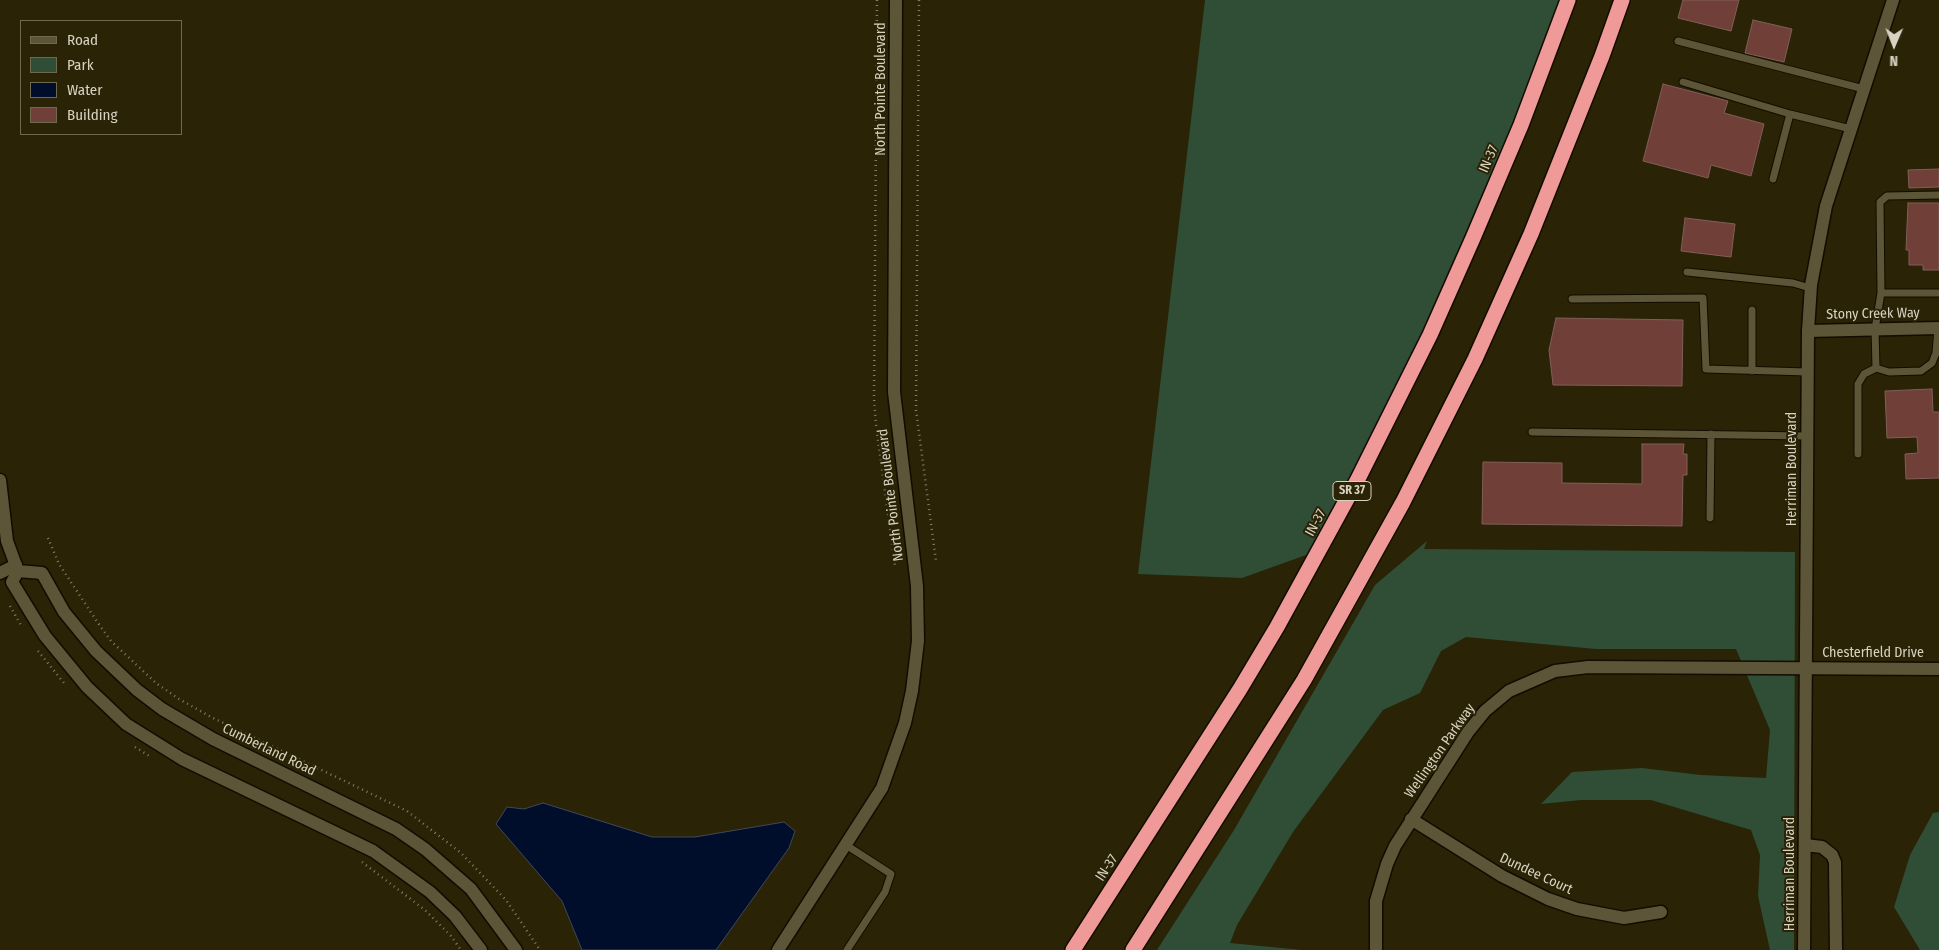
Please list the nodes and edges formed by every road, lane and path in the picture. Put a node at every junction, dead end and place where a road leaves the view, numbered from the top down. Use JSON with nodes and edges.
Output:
{"nodes":[{"id":1,"x":877,"y":0,"type":"edge"},
{"id":2,"x":896,"y":0,"type":"edge"},
{"id":3,"x":919,"y":0,"type":"edge"},
{"id":4,"x":1568,"y":0,"type":"edge"},
{"id":5,"x":1622,"y":0,"type":"edge"},
{"id":6,"x":1893,"y":0,"type":"edge"},
{"id":7,"x":1678,"y":40,"type":"dead end"},
{"id":8,"x":1683,"y":82,"type":"dead end"},
{"id":9,"x":1864,"y":89,"type":"junction"},
{"id":10,"x":1790,"y":114,"type":"junction"},
{"id":11,"x":1851,"y":129,"type":"junction"},
{"id":12,"x":1773,"y":179,"type":"dead end"},
{"id":13,"x":1939,"y":195,"type":"edge"},
{"id":14,"x":1687,"y":272,"type":"dead end"},
{"id":15,"x":1810,"y":288,"type":"junction"},
{"id":16,"x":1881,"y":293,"type":"junction"},
{"id":17,"x":1939,"y":293,"type":"edge"},
{"id":18,"x":1572,"y":298,"type":"dead end"},
{"id":19,"x":1752,"y":310,"type":"dead end"},
{"id":20,"x":1938,"y":328,"type":"edge"},
{"id":21,"x":1875,"y":330,"type":"junction"},
{"id":22,"x":1808,"y":331,"type":"junction"},
{"id":23,"x":1876,"y":368,"type":"junction"},
{"id":24,"x":1752,"y":371,"type":"junction"},
{"id":25,"x":1807,"y":372,"type":"junction"},
{"id":26,"x":1532,"y":432,"type":"dead end"},
{"id":27,"x":1711,"y":434,"type":"junction"},
{"id":28,"x":1807,"y":436,"type":"junction"},
{"id":29,"x":1858,"y":454,"type":"dead end"},
{"id":30,"x":0,"y":480,"type":"edge"},
{"id":31,"x":1710,"y":518,"type":"dead end"},
{"id":32,"x":48,"y":538,"type":"dead end"},
{"id":33,"x":4,"y":543,"type":"edge"},
{"id":34,"x":936,"y":562,"type":"dead end"},
{"id":35,"x":895,"y":566,"type":"dead end"},
{"id":36,"x":17,"y":568,"type":"junction"},
{"id":37,"x":0,"y":573,"type":"edge"},
{"id":38,"x":1807,"y":668,"type":"junction"},
{"id":39,"x":1939,"y":669,"type":"edge"},
{"id":40,"x":1411,"y":819,"type":"junction"},
{"id":41,"x":846,"y":845,"type":"junction"},
{"id":42,"x":1805,"y":845,"type":"junction"},
{"id":43,"x":1661,"y":912,"type":"dead end"},
{"id":44,"x":481,"y":950,"type":"edge"},
{"id":45,"x":516,"y":950,"type":"edge"},
{"id":46,"x":540,"y":950,"type":"edge"},
{"id":47,"x":778,"y":950,"type":"edge"},
{"id":48,"x":847,"y":950,"type":"edge"},
{"id":49,"x":1073,"y":950,"type":"edge"},
{"id":50,"x":1133,"y":950,"type":"edge"},
{"id":51,"x":1376,"y":950,"type":"edge"},
{"id":52,"x":1804,"y":950,"type":"edge"},
{"id":53,"x":1836,"y":950,"type":"edge"}],
"edges":[{"from":1,"to":35,"type":"path"},
{"from":2,"to":41,"type":"street","name":"North Pointe Boulevard"},
{"from":3,"to":34,"type":"path"},
{"from":4,"to":49,"type":"highway","name":"IN-37","number":"SR 37"},
{"from":5,"to":50,"type":"highway"},
{"from":6,"to":9,"type":"street","name":"Herriman Boulevard"},
{"from":7,"to":9,"type":"lane"},
{"from":8,"to":10,"type":"lane"},
{"from":9,"to":11,"type":"street","name":"Herriman Boulevard"},
{"from":10,"to":11,"type":"lane"},
{"from":10,"to":12,"type":"lane"},
{"from":11,"to":15,"type":"street","name":"Herriman Boulevard"},
{"from":13,"to":16,"type":"lane"},
{"from":14,"to":15,"type":"lane"},
{"from":15,"to":22,"type":"street","name":"Herriman Boulevard"},
{"from":16,"to":17,"type":"lane"},
{"from":16,"to":21,"type":"lane"},
{"from":18,"to":24,"type":"lane"},
{"from":19,"to":24,"type":"lane"},
{"from":20,"to":21,"type":"street","name":"Stony Creek Way"},
{"from":20,"to":23,"type":"lane"},
{"from":21,"to":22,"type":"street","name":"Stony Creek Way"},
{"from":21,"to":23,"type":"lane"},
{"from":22,"to":25,"type":"street","name":"Herriman Boulevard"},
{"from":23,"to":29,"type":"lane"},
{"from":24,"to":25,"type":"lane"},
{"from":25,"to":28,"type":"street","name":"Herriman Boulevard"},
{"from":26,"to":27,"type":"lane"},
{"from":27,"to":28,"type":"lane"},
{"from":27,"to":31,"type":"lane"},
{"from":28,"to":38,"type":"street","name":"Herriman Boulevard"},
{"from":30,"to":33,"type":"street"},
{"from":32,"to":46,"type":"path"},
{"from":33,"to":36,"type":"street"},
{"from":36,"to":37,"type":"street"},
{"from":36,"to":44,"type":"street"},
{"from":36,"to":45,"type":"street","name":"Cumberland Road"},
{"from":38,"to":39,"type":"street","name":"Chesterfield Drive"},
{"from":38,"to":40,"type":"street","name":"Wellington Parkway"},
{"from":38,"to":42,"type":"street","name":"Herriman Boulevard"},
{"from":40,"to":43,"type":"street","name":"Dundee Court"},
{"from":40,"to":51,"type":"street","name":"Wellington Parkway"},
{"from":41,"to":47,"type":"street","name":"North Pointe Boulevard"},
{"from":41,"to":48,"type":"lane"},
{"from":42,"to":52,"type":"street","name":"Herriman Boulevard"},
{"from":42,"to":53,"type":"street"}]}
